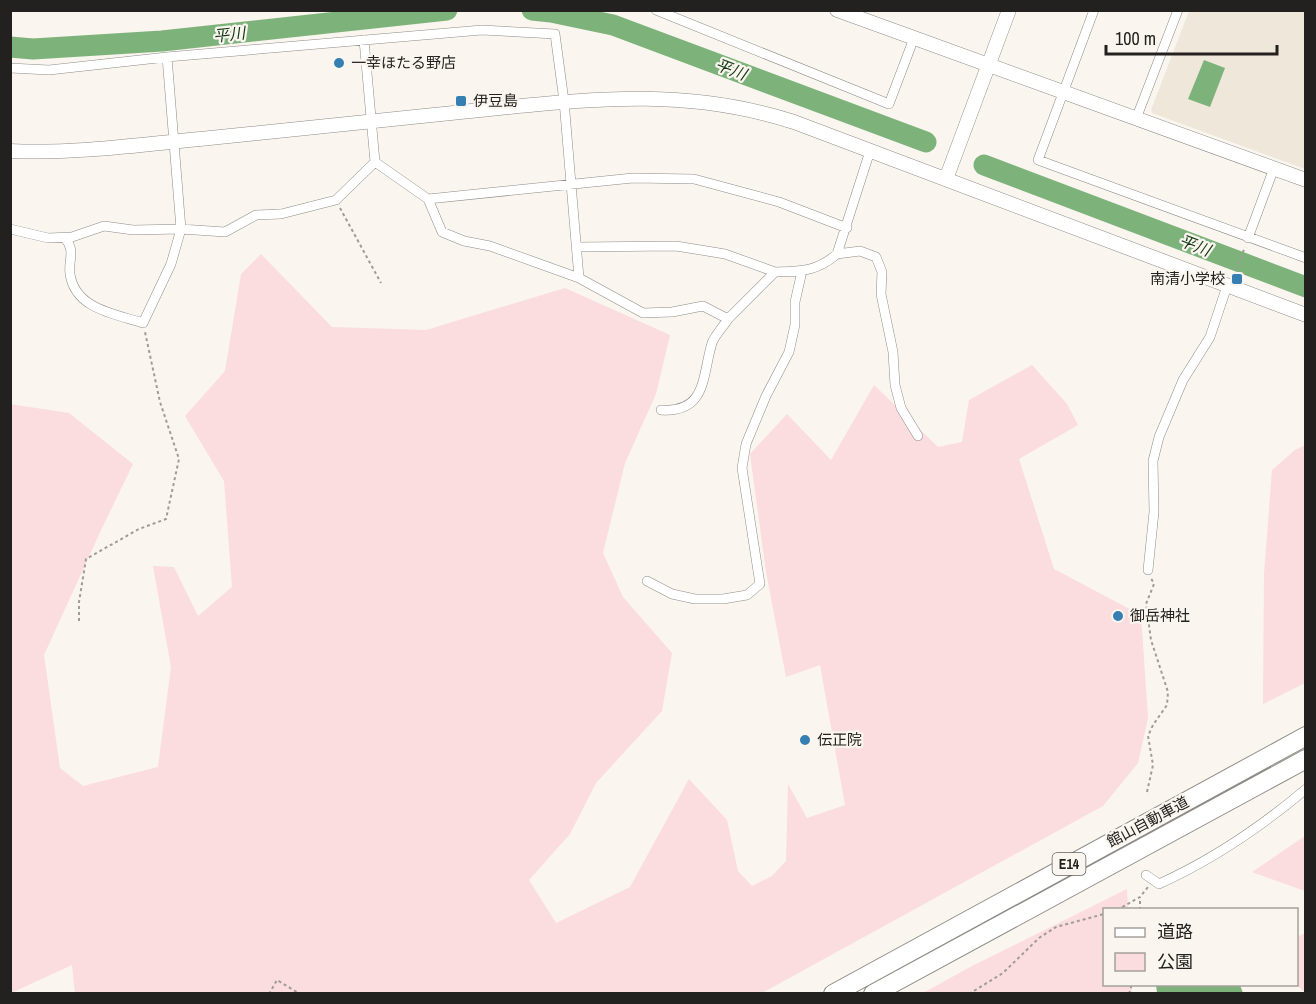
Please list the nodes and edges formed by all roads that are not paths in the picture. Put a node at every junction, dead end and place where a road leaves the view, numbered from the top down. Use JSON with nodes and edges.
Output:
{"nodes":[{"id":1,"x":656,"y":10,"type":"edge"},
{"id":2,"x":837,"y":10,"type":"edge"},
{"id":3,"x":1009,"y":10,"type":"edge"},
{"id":4,"x":1094,"y":10,"type":"edge"},
{"id":5,"x":1178,"y":10,"type":"edge"},
{"id":6,"x":914,"y":38,"type":"junction"},
{"id":7,"x":364,"y":40,"type":"junction"},
{"id":8,"x":168,"y":57,"type":"junction"},
{"id":9,"x":988,"y":65,"type":"junction"},
{"id":10,"x":10,"y":68,"type":"edge"},
{"id":11,"x":1064,"y":92,"type":"junction"},
{"id":12,"x":564,"y":101,"type":"junction"},
{"id":13,"x":1136,"y":119,"type":"junction"},
{"id":14,"x":371,"y":122,"type":"junction"},
{"id":15,"x":174,"y":141,"type":"junction"},
{"id":16,"x":870,"y":151,"type":"junction"},
{"id":17,"x":10,"y":152,"type":"edge"},
{"id":18,"x":375,"y":162,"type":"junction"},
{"id":19,"x":1274,"y":168,"type":"junction"},
{"id":20,"x":946,"y":179,"type":"junction"},
{"id":21,"x":1305,"y":180,"type":"edge"},
{"id":22,"x":572,"y":185,"type":"junction"},
{"id":23,"x":428,"y":199,"type":"junction"},
{"id":24,"x":847,"y":228,"type":"junction"},
{"id":25,"x":10,"y":229,"type":"edge"},
{"id":26,"x":181,"y":229,"type":"junction"},
{"id":27,"x":65,"y":238,"type":"junction"},
{"id":28,"x":1247,"y":242,"type":"junction"},
{"id":29,"x":577,"y":247,"type":"junction"},
{"id":30,"x":837,"y":254,"type":"junction"},
{"id":31,"x":1305,"y":258,"type":"edge"},
{"id":32,"x":802,"y":271,"type":"junction"},
{"id":33,"x":775,"y":272,"type":"junction"},
{"id":34,"x":579,"y":278,"type":"junction"},
{"id":35,"x":1230,"y":281,"type":"junction"},
{"id":36,"x":1305,"y":315,"type":"edge"},
{"id":37,"x":728,"y":320,"type":"junction"},
{"id":38,"x":661,"y":410,"type":"dead end"},
{"id":39,"x":918,"y":436,"type":"dead end"},
{"id":40,"x":1148,"y":570,"type":"road end"},
{"id":41,"x":647,"y":581,"type":"dead end"},
{"id":42,"x":1305,"y":736,"type":"edge"},
{"id":43,"x":1305,"y":759,"type":"edge"},
{"id":44,"x":1305,"y":789,"type":"edge"},
{"id":45,"x":1146,"y":875,"type":"dead end"},
{"id":46,"x":833,"y":993,"type":"edge"},
{"id":47,"x":873,"y":993,"type":"edge"}],
"edges":[{"from":1,"to":6,"type":"street"},
{"from":2,"to":6,"type":"street"},
{"from":3,"to":9,"type":"street"},
{"from":4,"to":11,"type":"street"},
{"from":5,"to":13,"type":"street"},
{"from":6,"to":9,"type":"street"},
{"from":7,"to":8,"type":"street"},
{"from":7,"to":12,"type":"street"},
{"from":7,"to":14,"type":"street"},
{"from":8,"to":10,"type":"street"},
{"from":8,"to":15,"type":"street"},
{"from":9,"to":11,"type":"street"},
{"from":9,"to":20,"type":"street"},
{"from":11,"to":13,"type":"street"},
{"from":11,"to":28,"type":"street"},
{"from":12,"to":14,"type":"street"},
{"from":12,"to":16,"type":"street"},
{"from":12,"to":22,"type":"street"},
{"from":13,"to":19,"type":"street"},
{"from":14,"to":15,"type":"street"},
{"from":14,"to":18,"type":"street"},
{"from":15,"to":17,"type":"street"},
{"from":15,"to":26,"type":"street"},
{"from":16,"to":20,"type":"street"},
{"from":16,"to":24,"type":"street"},
{"from":18,"to":23,"type":"street"},
{"from":18,"to":26,"type":"street"},
{"from":19,"to":21,"type":"street"},
{"from":19,"to":28,"type":"street"},
{"from":20,"to":35,"type":"street"},
{"from":22,"to":23,"type":"street"},
{"from":22,"to":24,"type":"street"},
{"from":22,"to":29,"type":"street"},
{"from":23,"to":34,"type":"street"},
{"from":24,"to":30,"type":"street"},
{"from":25,"to":27,"type":"street"},
{"from":26,"to":27,"type":"street"},
{"from":26,"to":27,"type":"street"},
{"from":28,"to":31,"type":"street"},
{"from":29,"to":33,"type":"street"},
{"from":29,"to":34,"type":"street"},
{"from":30,"to":32,"type":"street"},
{"from":30,"to":39,"type":"street"},
{"from":32,"to":33,"type":"street"},
{"from":32,"to":41,"type":"street"},
{"from":33,"to":37,"type":"street"},
{"from":34,"to":37,"type":"street"},
{"from":35,"to":36,"type":"street"},
{"from":35,"to":40,"type":"street"},
{"from":37,"to":38,"type":"street"},
{"from":42,"to":46,"type":"highway","name":"館山自動車道","number":"E14"},
{"from":43,"to":47,"type":"highway","name":"館山自動車道","number":"E14"},
{"from":44,"to":45,"type":"street"}]}
